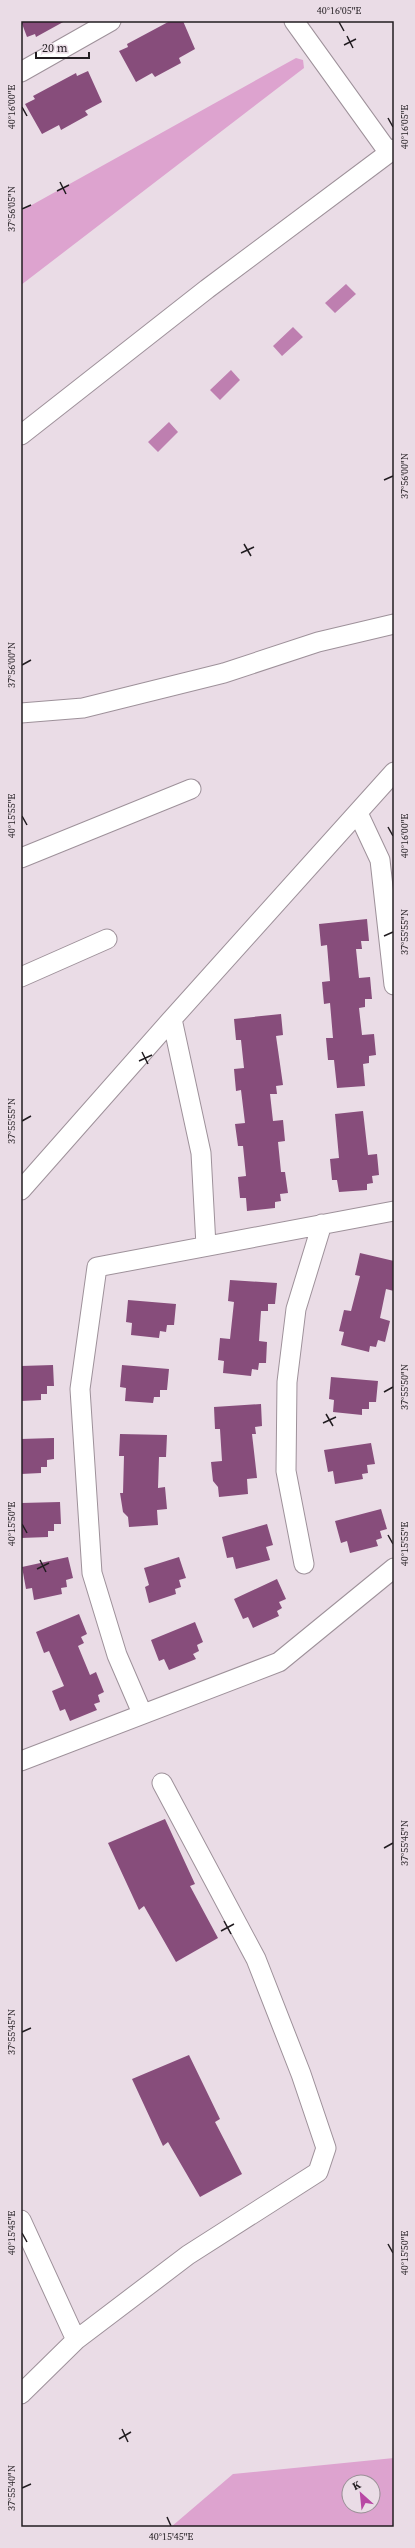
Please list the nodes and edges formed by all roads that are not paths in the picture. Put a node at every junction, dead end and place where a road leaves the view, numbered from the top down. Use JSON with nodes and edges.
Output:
{"nodes":[{"id":1,"x":111,"y":21,"type":"edge"},
{"id":2,"x":294,"y":21,"type":"edge"},
{"id":3,"x":21,"y":72,"type":"edge"},
{"id":4,"x":391,"y":151,"type":"edge"},
{"id":5,"x":21,"y":435,"type":"edge"},
{"id":6,"x":394,"y":624,"type":"edge"},
{"id":7,"x":21,"y":713,"type":"edge"},
{"id":8,"x":394,"y":772,"type":"edge"},
{"id":9,"x":191,"y":789,"type":"dead end"},
{"id":10,"x":358,"y":813,"type":"junction"},
{"id":11,"x":21,"y":858,"type":"edge"},
{"id":12,"x":107,"y":939,"type":"dead end"},
{"id":13,"x":21,"y":977,"type":"edge"},
{"id":14,"x":394,"y":985,"type":"edge"},
{"id":15,"x":172,"y":1020,"type":"junction"},
{"id":16,"x":21,"y":1190,"type":"edge"},
{"id":17,"x":394,"y":1211,"type":"edge"},
{"id":18,"x":322,"y":1224,"type":"junction"},
{"id":19,"x":206,"y":1246,"type":"junction"},
{"id":20,"x":304,"y":1564,"type":"dead end"},
{"id":21,"x":394,"y":1568,"type":"edge"},
{"id":22,"x":142,"y":1713,"type":"junction"},
{"id":23,"x":21,"y":1761,"type":"edge"},
{"id":24,"x":162,"y":1783,"type":"dead end"},
{"id":25,"x":21,"y":2220,"type":"edge"},
{"id":26,"x":76,"y":2340,"type":"junction"},
{"id":27,"x":21,"y":2394,"type":"edge"}],
"edges":[{"from":1,"to":3,"type":"street"},
{"from":2,"to":4,"type":"street"},
{"from":4,"to":5,"type":"street"},
{"from":6,"to":7,"type":"street"},
{"from":8,"to":10,"type":"street"},
{"from":9,"to":11,"type":"street"},
{"from":10,"to":14,"type":"street"},
{"from":10,"to":15,"type":"street"},
{"from":12,"to":13,"type":"street"},
{"from":15,"to":16,"type":"street"},
{"from":15,"to":19,"type":"street"},
{"from":17,"to":18,"type":"street"},
{"from":18,"to":19,"type":"street"},
{"from":18,"to":20,"type":"street"},
{"from":19,"to":22,"type":"street"},
{"from":21,"to":22,"type":"street"},
{"from":22,"to":23,"type":"street"},
{"from":24,"to":26,"type":"street"},
{"from":25,"to":26,"type":"street"},
{"from":26,"to":27,"type":"street"}]}
